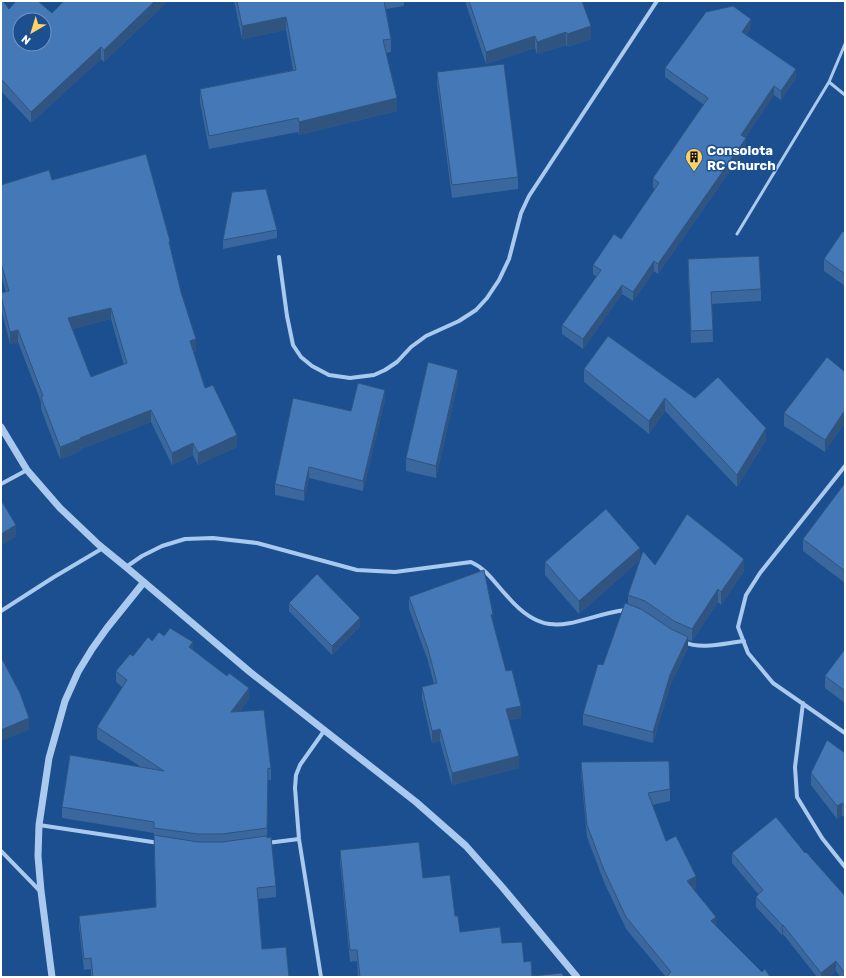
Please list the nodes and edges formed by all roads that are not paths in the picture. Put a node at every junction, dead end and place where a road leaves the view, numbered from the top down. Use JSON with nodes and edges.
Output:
{"nodes":[{"id":1,"x":657,"y":1,"type":"edge"},
{"id":2,"x":845,"y":44,"type":"edge"},
{"id":3,"x":829,"y":82,"type":"junction"},
{"id":4,"x":845,"y":95,"type":"edge"},
{"id":5,"x":737,"y":234,"type":"dead end"},
{"id":6,"x":279,"y":257,"type":"dead end"},
{"id":7,"x":1,"y":427,"type":"edge"},
{"id":8,"x":845,"y":466,"type":"edge"},
{"id":9,"x":27,"y":470,"type":"junction"},
{"id":10,"x":1,"y":484,"type":"edge"},
{"id":11,"x":103,"y":548,"type":"junction"},
{"id":12,"x":126,"y":567,"type":"junction"},
{"id":13,"x":144,"y":582,"type":"junction"},
{"id":14,"x":1,"y":611,"type":"edge"},
{"id":15,"x":630,"y":611,"type":"edge"},
{"id":16,"x":678,"y":639,"type":"edge"},
{"id":17,"x":744,"y":640,"type":"junction"},
{"id":18,"x":803,"y":703,"type":"junction"},
{"id":19,"x":324,"y":731,"type":"junction"},
{"id":20,"x":845,"y":733,"type":"edge"},
{"id":21,"x":39,"y":825,"type":"junction"},
{"id":22,"x":298,"y":839,"type":"junction"},
{"id":23,"x":166,"y":844,"type":"edge"},
{"id":24,"x":263,"y":844,"type":"edge"},
{"id":25,"x":1,"y":851,"type":"edge"},
{"id":26,"x":845,"y":867,"type":"edge"},
{"id":27,"x":41,"y":891,"type":"junction"},
{"id":28,"x":52,"y":977,"type":"edge"},
{"id":29,"x":321,"y":977,"type":"edge"},
{"id":30,"x":576,"y":977,"type":"edge"}],
"edges":[{"from":1,"to":6,"type":"street"},
{"from":2,"to":3,"type":"lane"},
{"from":3,"to":4,"type":"lane"},
{"from":3,"to":5,"type":"lane"},
{"from":7,"to":9,"type":"street"},
{"from":8,"to":17,"type":"street"},
{"from":9,"to":10,"type":"street"},
{"from":9,"to":11,"type":"street"},
{"from":11,"to":12,"type":"street"},
{"from":11,"to":14,"type":"street"},
{"from":12,"to":13,"type":"street"},
{"from":12,"to":15,"type":"street"},
{"from":13,"to":19,"type":"street"},
{"from":13,"to":21,"type":"street"},
{"from":16,"to":17,"type":"street"},
{"from":17,"to":18,"type":"street"},
{"from":18,"to":20,"type":"street"},
{"from":18,"to":26,"type":"street"},
{"from":19,"to":22,"type":"street"},
{"from":19,"to":30,"type":"street"},
{"from":21,"to":23,"type":"street"},
{"from":21,"to":27,"type":"street"},
{"from":22,"to":24,"type":"street"},
{"from":22,"to":29,"type":"street"},
{"from":25,"to":27,"type":"street"},
{"from":27,"to":28,"type":"street"}]}
